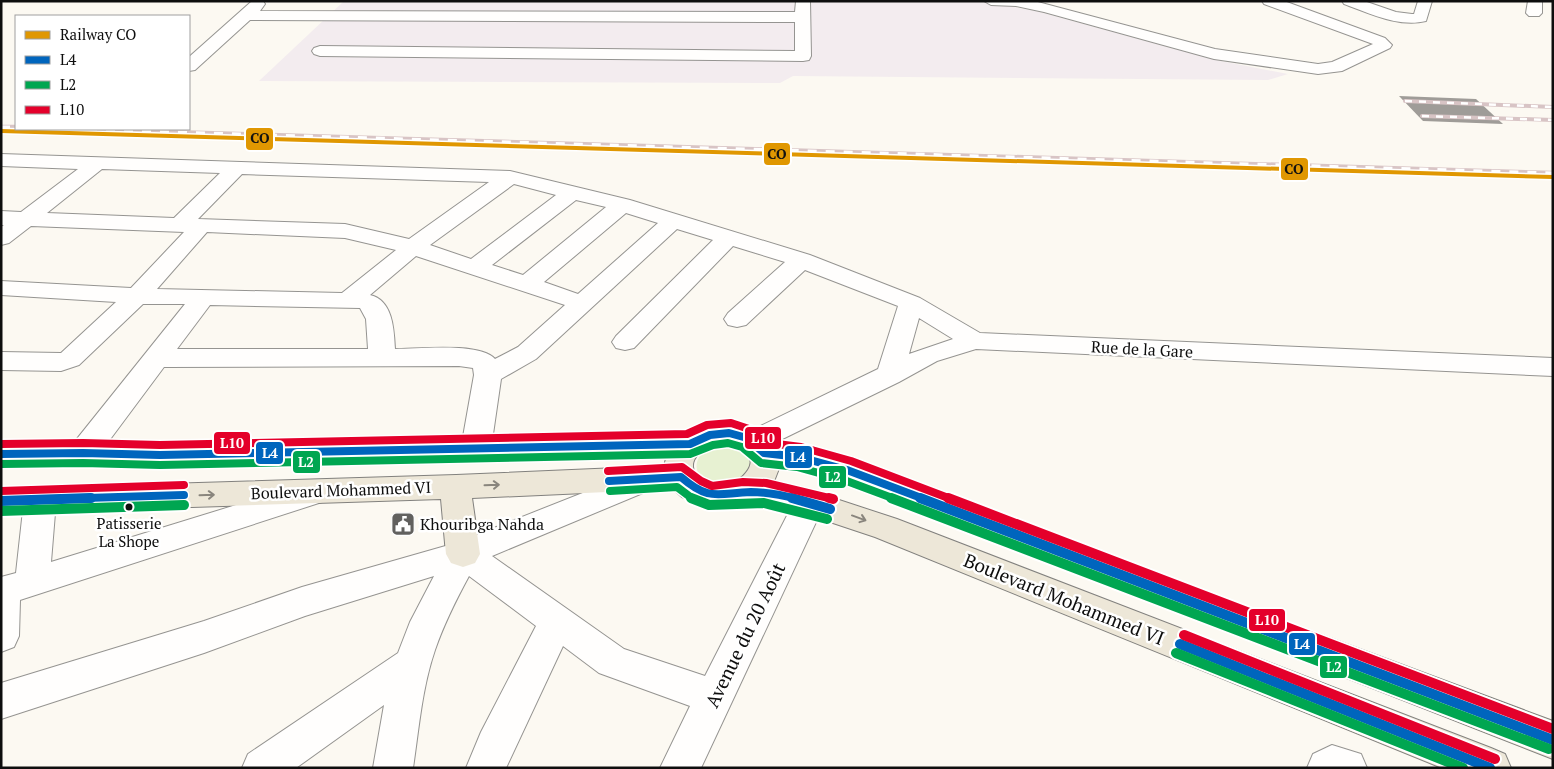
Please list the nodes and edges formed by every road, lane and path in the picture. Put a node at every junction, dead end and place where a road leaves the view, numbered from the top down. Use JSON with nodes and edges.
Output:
{"nodes":[{"id":1,"x":261,"y":1,"type":"edge"},
{"id":2,"x":804,"y":1,"type":"edge"},
{"id":3,"x":991,"y":1,"type":"edge"},
{"id":4,"x":1304,"y":1,"type":"edge"},
{"id":5,"x":1349,"y":1,"type":"edge"},
{"id":6,"x":1425,"y":1,"type":"edge"},
{"id":7,"x":1016,"y":2,"type":"edge"},
{"id":8,"x":1271,"y":5,"type":"edge"},
{"id":9,"x":244,"y":15,"type":"junction"},
{"id":10,"x":803,"y":17,"type":"junction"},
{"id":11,"x":1413,"y":19,"type":"junction"},
{"id":12,"x":1322,"y":20,"type":"junction"},
{"id":13,"x":1392,"y":30,"type":"junction"},
{"id":14,"x":1370,"y":38,"type":"junction"},
{"id":15,"x":320,"y":51,"type":"dead end"},
{"id":16,"x":190,"y":65,"type":"edge"},
{"id":17,"x":1,"y":160,"type":"edge"},
{"id":18,"x":95,"y":165,"type":"junction"},
{"id":19,"x":236,"y":169,"type":"junction"},
{"id":20,"x":510,"y":177,"type":"junction"},
{"id":21,"x":573,"y":192,"type":"junction"},
{"id":22,"x":622,"y":206,"type":"junction"},
{"id":23,"x":1,"y":218,"type":"edge"},
{"id":24,"x":25,"y":219,"type":"junction"},
{"id":25,"x":673,"y":221,"type":"junction"},
{"id":26,"x":190,"y":226,"type":"junction"},
{"id":27,"x":729,"y":237,"type":"junction"},
{"id":28,"x":1,"y":238,"type":"edge"},
{"id":29,"x":413,"y":247,"type":"junction"},
{"id":30,"x":802,"y":260,"type":"junction"},
{"id":31,"x":475,"y":267,"type":"junction"},
{"id":32,"x":527,"y":284,"type":"junction"},
{"id":33,"x":3,"y":289,"type":"edge"},
{"id":34,"x":137,"y":296,"type":"junction"},
{"id":35,"x":203,"y":298,"type":"junction"},
{"id":36,"x":349,"y":300,"type":"junction"},
{"id":37,"x":582,"y":303,"type":"junction"},
{"id":38,"x":911,"y":303,"type":"junction"},
{"id":39,"x":737,"y":319,"type":"dead end"},
{"id":40,"x":975,"y":341,"type":"junction"},
{"id":41,"x":625,"y":342,"type":"dead end"},
{"id":42,"x":157,"y":358,"type":"junction"},
{"id":43,"x":382,"y":358,"type":"junction"},
{"id":44,"x":1,"y":361,"type":"edge"},
{"id":45,"x":1553,"y":367,"type":"edge"},
{"id":46,"x":488,"y":375,"type":"junction"},
{"id":47,"x":889,"y":376,"type":"junction"},
{"id":48,"x":759,"y":447,"type":"junction"},
{"id":49,"x":476,"y":448,"type":"junction"},
{"id":50,"x":83,"y":453,"type":"junction"},
{"id":51,"x":1,"y":454,"type":"edge"},
{"id":52,"x":684,"y":460,"type":"junction"},
{"id":53,"x":648,"y":479,"type":"junction"},
{"id":54,"x":456,"y":487,"type":"junction"},
{"id":55,"x":320,"y":491,"type":"junction"},
{"id":56,"x":743,"y":492,"type":"junction"},
{"id":57,"x":14,"y":502,"type":"edge"},
{"id":58,"x":809,"y":503,"type":"junction"},
{"id":59,"x":463,"y":554,"type":"junction"},
{"id":60,"x":12,"y":589,"type":"edge"},
{"id":61,"x":556,"y":622,"type":"junction"},
{"id":62,"x":1,"y":636,"type":"edge"},
{"id":63,"x":412,"y":664,"type":"junction"},
{"id":64,"x":714,"y":697,"type":"junction"},
{"id":65,"x":1,"y":701,"type":"edge"},
{"id":66,"x":1553,"y":740,"type":"edge"},
{"id":67,"x":262,"y":768,"type":"edge"},
{"id":68,"x":393,"y":768,"type":"edge"},
{"id":69,"x":486,"y":768,"type":"edge"},
{"id":70,"x":680,"y":768,"type":"edge"},
{"id":71,"x":1327,"y":768,"type":"edge"},
{"id":72,"x":1346,"y":768,"type":"edge"},
{"id":73,"x":1491,"y":768,"type":"edge"}],
"edges":[{"from":1,"to":9,"type":"street"},
{"from":2,"to":10,"type":"street"},
{"from":3,"to":7,"type":"street"},
{"from":4,"to":13,"type":"street"},
{"from":5,"to":11,"type":"street"},
{"from":6,"to":11,"type":"street"},
{"from":7,"to":14,"type":"street"},
{"from":8,"to":12,"type":"street"},
{"from":8,"to":12,"type":"street"},
{"from":9,"to":10,"type":"street"},
{"from":9,"to":16,"type":"street"},
{"from":10,"to":15,"type":"street"},
{"from":11,"to":13,"type":"street"},
{"from":12,"to":14,"type":"street"},
{"from":13,"to":14,"type":"street"},
{"from":17,"to":18,"type":"street"},
{"from":18,"to":19,"type":"street"},
{"from":18,"to":24,"type":"street"},
{"from":19,"to":20,"type":"street"},
{"from":19,"to":26,"type":"street"},
{"from":20,"to":21,"type":"street"},
{"from":20,"to":29,"type":"street"},
{"from":21,"to":22,"type":"street"},
{"from":21,"to":31,"type":"street"},
{"from":22,"to":25,"type":"street"},
{"from":22,"to":32,"type":"street"},
{"from":23,"to":24,"type":"street"},
{"from":24,"to":26,"type":"street"},
{"from":24,"to":28,"type":"street"},
{"from":25,"to":27,"type":"street"},
{"from":25,"to":37,"type":"street"},
{"from":26,"to":29,"type":"street"},
{"from":26,"to":34,"type":"street"},
{"from":27,"to":30,"type":"street"},
{"from":27,"to":41,"type":"street"},
{"from":29,"to":31,"type":"street"},
{"from":29,"to":36,"type":"street"},
{"from":30,"to":38,"type":"street"},
{"from":30,"to":39,"type":"street"},
{"from":31,"to":32,"type":"street"},
{"from":32,"to":37,"type":"street"},
{"from":33,"to":34,"type":"street"},
{"from":34,"to":35,"type":"street"},
{"from":34,"to":44,"type":"street"},
{"from":35,"to":36,"type":"street"},
{"from":35,"to":42,"type":"street"},
{"from":36,"to":43,"type":"street"},
{"from":37,"to":46,"type":"street"},
{"from":38,"to":40,"type":"street"},
{"from":38,"to":47,"type":"street"},
{"from":40,"to":45,"type":"street","name":"Rue de la Gare"},
{"from":40,"to":47,"type":"street","name":"Rue de la Gare"},
{"from":42,"to":43,"type":"street"},
{"from":42,"to":50,"type":"street"},
{"from":43,"to":46,"type":"street"},
{"from":46,"to":49,"type":"street"},
{"from":47,"to":48,"type":"street","name":"Rue de la Gare"},
{"from":48,"to":52,"type":"main road"},
{"from":48,"to":56,"type":"main road"},
{"from":48,"to":66,"type":"main road"},
{"from":49,"to":50,"type":"main road"},
{"from":49,"to":52,"type":"main road"},
{"from":50,"to":51,"type":"main road"},
{"from":52,"to":53,"type":"main road","name":"Boulevard Mohammed VI"},
{"from":52,"to":56,"type":"main road"},
{"from":54,"to":53,"type":"main road","name":"Boulevard Mohammed VI","one_way":true},
{"from":53,"to":59,"type":"street"},
{"from":54,"to":55,"type":"main road","name":"Boulevard Mohammed VI"},
{"from":54,"to":59,"type":"main road"},
{"from":57,"to":55,"type":"main road","name":"Boulevard Mohammed VI","one_way":true},
{"from":55,"to":60,"type":"street"},
{"from":56,"to":58,"type":"main road","name":"Boulevard Mohammed VI"},
{"from":57,"to":60,"type":"street"},
{"from":58,"to":64,"type":"street","name":"Avenue du 20 Août"},
{"from":58,"to":73,"type":"main road","name":"Boulevard Mohammed VI","one_way":true},
{"from":59,"to":61,"type":"street"},
{"from":59,"to":63,"type":"street"},
{"from":59,"to":65,"type":"street"},
{"from":60,"to":62,"type":"street"},
{"from":61,"to":64,"type":"street"},
{"from":61,"to":69,"type":"street"},
{"from":63,"to":67,"type":"street"},
{"from":63,"to":68,"type":"street"},
{"from":64,"to":70,"type":"street","name":"Avenue du 20 Août"},
{"from":71,"to":72,"type":"street"}]}
